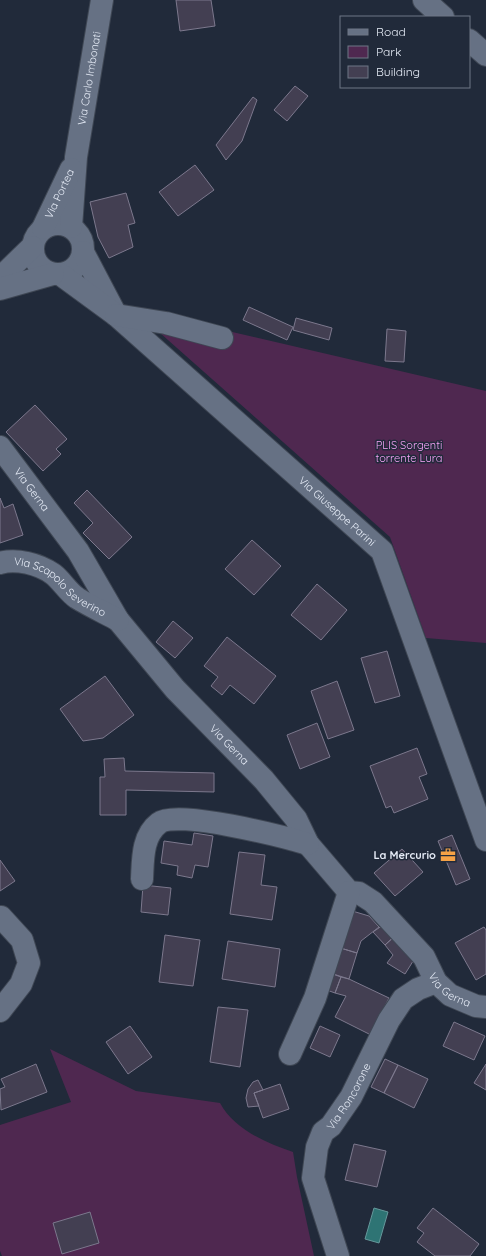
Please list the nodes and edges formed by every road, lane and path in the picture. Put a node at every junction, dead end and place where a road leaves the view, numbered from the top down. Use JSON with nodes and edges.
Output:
{"nodes":[{"id":1,"x":102,"y":0,"type":"edge"},
{"id":2,"x":424,"y":0,"type":"edge"},
{"id":3,"x":442,"y":16,"type":"edge"},
{"id":4,"x":470,"y":41,"type":"edge"},
{"id":5,"x":486,"y":55,"type":"edge"},
{"id":6,"x":76,"y":157,"type":"junction"},
{"id":7,"x":71,"y":227,"type":"junction"},
{"id":8,"x":43,"y":228,"type":"junction"},
{"id":9,"x":32,"y":247,"type":"junction"},
{"id":10,"x":83,"y":252,"type":"junction"},
{"id":11,"x":57,"y":274,"type":"junction"},
{"id":12,"x":0,"y":278,"type":"edge"},
{"id":13,"x":0,"y":289,"type":"edge"},
{"id":14,"x":116,"y":315,"type":"junction"},
{"id":15,"x":222,"y":338,"type":"dead end"},
{"id":16,"x":0,"y":447,"type":"edge"},
{"id":17,"x":0,"y":563,"type":"edge"},
{"id":18,"x":118,"y":620,"type":"junction"},
{"id":19,"x":486,"y":840,"type":"edge"},
{"id":20,"x":308,"y":844,"type":"junction"},
{"id":21,"x":142,"y":879,"type":"dead end"},
{"id":22,"x":349,"y":892,"type":"junction"},
{"id":23,"x":1,"y":917,"type":"dead end"},
{"id":24,"x":436,"y":982,"type":"junction"},
{"id":25,"x":486,"y":1007,"type":"edge"},
{"id":26,"x":0,"y":1011,"type":"edge"},
{"id":27,"x":290,"y":1054,"type":"dead end"},
{"id":28,"x":338,"y":1256,"type":"edge"}],
"edges":[{"from":1,"to":6,"type":"street","name":"Via Carlo Imbonati"},
{"from":2,"to":3,"type":"street"},
{"from":4,"to":5,"type":"street"},
{"from":6,"to":7,"type":"street","name":"Via Portea"},
{"from":6,"to":8,"type":"street","name":"Via Portea"},
{"from":7,"to":8,"type":"street"},
{"from":7,"to":10,"type":"street"},
{"from":8,"to":9,"type":"street"},
{"from":9,"to":11,"type":"street"},
{"from":9,"to":12,"type":"street"},
{"from":10,"to":11,"type":"street"},
{"from":10,"to":14,"type":"street","name":"Via Giuseppe Parini"},
{"from":11,"to":13,"type":"street"},
{"from":11,"to":14,"type":"street","name":"Via Giuseppe Parini"},
{"from":14,"to":15,"type":"street"},
{"from":14,"to":19,"type":"street","name":"Via Giuseppe Parini"},
{"from":16,"to":18,"type":"street","name":"Via Gerna"},
{"from":17,"to":18,"type":"street","name":"Via Scapolo Severino"},
{"from":18,"to":20,"type":"street","name":"Via Gerna"},
{"from":20,"to":21,"type":"street"},
{"from":20,"to":22,"type":"street","name":"Via Gerna"},
{"from":22,"to":24,"type":"street","name":"Via Gerna"},
{"from":22,"to":27,"type":"street"},
{"from":23,"to":26,"type":"street"},
{"from":24,"to":25,"type":"street","name":"Via Gerna"},
{"from":24,"to":28,"type":"street","name":"Via Roncorone"}]}
